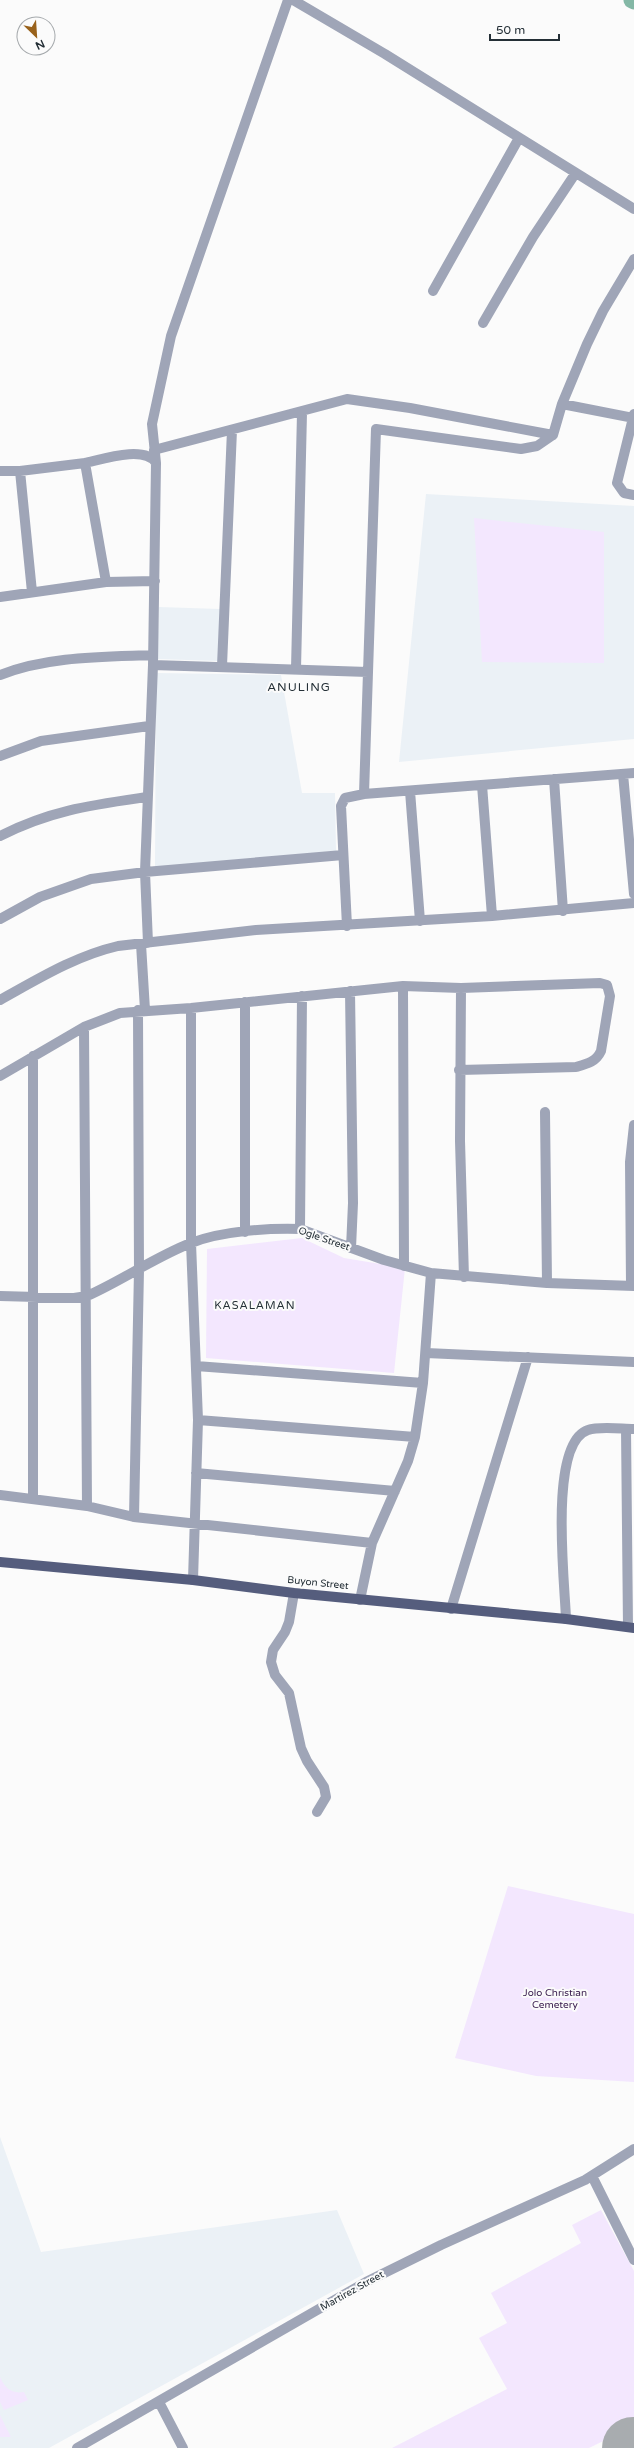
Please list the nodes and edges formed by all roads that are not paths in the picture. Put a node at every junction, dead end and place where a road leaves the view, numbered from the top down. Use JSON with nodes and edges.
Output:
{"nodes":[{"id":1,"x":288,"y":0,"type":"edge"},
{"id":2,"x":293,"y":0,"type":"edge"},
{"id":3,"x":519,"y":138,"type":"junction"},
{"id":4,"x":575,"y":174,"type":"junction"},
{"id":5,"x":634,"y":210,"type":"edge"},
{"id":6,"x":634,"y":259,"type":"edge"},
{"id":7,"x":433,"y":291,"type":"dead end"},
{"id":8,"x":483,"y":323,"type":"dead end"},
{"id":9,"x":562,"y":404,"type":"junction"},
{"id":10,"x":302,"y":413,"type":"junction"},
{"id":11,"x":633,"y":417,"type":"edge"},
{"id":12,"x":232,"y":430,"type":"junction"},
{"id":13,"x":553,"y":435,"type":"junction"},
{"id":14,"x":154,"y":450,"type":"junction"},
{"id":15,"x":85,"y":463,"type":"junction"},
{"id":16,"x":156,"y":463,"type":"junction"},
{"id":17,"x":0,"y":471,"type":"edge"},
{"id":18,"x":20,"y":471,"type":"junction"},
{"id":19,"x":634,"y":496,"type":"edge"},
{"id":20,"x":155,"y":581,"type":"junction"},
{"id":21,"x":106,"y":582,"type":"junction"},
{"id":22,"x":32,"y":592,"type":"junction"},
{"id":23,"x":0,"y":597,"type":"edge"},
{"id":24,"x":153,"y":660,"type":"junction"},
{"id":25,"x":222,"y":666,"type":"junction"},
{"id":26,"x":296,"y":669,"type":"junction"},
{"id":27,"x":368,"y":672,"type":"junction"},
{"id":28,"x":0,"y":675,"type":"edge"},
{"id":29,"x":149,"y":726,"type":"junction"},
{"id":30,"x":0,"y":756,"type":"edge"},
{"id":31,"x":634,"y":773,"type":"edge"},
{"id":32,"x":623,"y":774,"type":"junction"},
{"id":33,"x":554,"y":779,"type":"junction"},
{"id":34,"x":482,"y":785,"type":"junction"},
{"id":35,"x":410,"y":791,"type":"junction"},
{"id":36,"x":364,"y":794,"type":"junction"},
{"id":37,"x":147,"y":797,"type":"junction"},
{"id":38,"x":0,"y":836,"type":"edge"},
{"id":39,"x":343,"y":856,"type":"junction"},
{"id":40,"x":145,"y":872,"type":"junction"},
{"id":41,"x":634,"y":894,"type":"edge"},
{"id":42,"x":634,"y":903,"type":"edge"},
{"id":43,"x":563,"y":911,"type":"junction"},
{"id":44,"x":492,"y":916,"type":"junction"},
{"id":45,"x":0,"y":919,"type":"edge"},
{"id":46,"x":420,"y":921,"type":"junction"},
{"id":47,"x":347,"y":926,"type":"junction"},
{"id":48,"x":144,"y":943,"type":"junction"},
{"id":49,"x":403,"y":986,"type":"junction"},
{"id":50,"x":461,"y":988,"type":"junction"},
{"id":51,"x":350,"y":990,"type":"junction"},
{"id":52,"x":302,"y":996,"type":"junction"},
{"id":53,"x":0,"y":1000,"type":"edge"},
{"id":54,"x":245,"y":1002,"type":"junction"},
{"id":55,"x":191,"y":1008,"type":"junction"},
{"id":56,"x":142,"y":1010,"type":"junction"},
{"id":57,"x":84,"y":1026,"type":"junction"},
{"id":58,"x":33,"y":1056,"type":"junction"},
{"id":59,"x":459,"y":1070,"type":"junction"},
{"id":60,"x":0,"y":1076,"type":"edge"},
{"id":61,"x":545,"y":1112,"type":"dead end"},
{"id":62,"x":634,"y":1126,"type":"edge"},
{"id":63,"x":300,"y":1229,"type":"junction"},
{"id":64,"x":245,"y":1232,"type":"junction"},
{"id":65,"x":191,"y":1243,"type":"junction"},
{"id":66,"x":351,"y":1248,"type":"junction"},
{"id":67,"x":404,"y":1266,"type":"junction"},
{"id":68,"x":139,"y":1270,"type":"junction"},
{"id":69,"x":431,"y":1273,"type":"junction"},
{"id":70,"x":464,"y":1277,"type":"junction"},
{"id":71,"x":547,"y":1283,"type":"junction"},
{"id":72,"x":633,"y":1286,"type":"edge"},
{"id":73,"x":0,"y":1296,"type":"edge"},
{"id":74,"x":32,"y":1296,"type":"junction"},
{"id":75,"x":88,"y":1296,"type":"junction"},
{"id":76,"x":426,"y":1353,"type":"junction"},
{"id":77,"x":528,"y":1357,"type":"junction"},
{"id":78,"x":634,"y":1362,"type":"edge"},
{"id":79,"x":196,"y":1366,"type":"junction"},
{"id":80,"x":424,"y":1383,"type":"junction"},
{"id":81,"x":198,"y":1420,"type":"junction"},
{"id":82,"x":630,"y":1429,"type":"edge"},
{"id":83,"x":415,"y":1437,"type":"junction"},
{"id":84,"x":196,"y":1473,"type":"junction"},
{"id":85,"x":395,"y":1491,"type":"junction"},
{"id":86,"x":0,"y":1496,"type":"edge"},
{"id":87,"x":33,"y":1499,"type":"junction"},
{"id":88,"x":87,"y":1506,"type":"junction"},
{"id":89,"x":134,"y":1517,"type":"junction"},
{"id":90,"x":196,"y":1523,"type":"junction"},
{"id":91,"x":372,"y":1543,"type":"junction"},
{"id":92,"x":0,"y":1562,"type":"edge"},
{"id":93,"x":193,"y":1580,"type":"junction"},
{"id":94,"x":294,"y":1593,"type":"junction"},
{"id":95,"x":360,"y":1600,"type":"junction"},
{"id":96,"x":451,"y":1610,"type":"junction"},
{"id":97,"x":566,"y":1620,"type":"junction"},
{"id":98,"x":631,"y":1628,"type":"edge"},
{"id":99,"x":317,"y":1812,"type":"dead end"},
{"id":100,"x":634,"y":2149,"type":"edge"},
{"id":101,"x":592,"y":2176,"type":"junction"},
{"id":102,"x":634,"y":2260,"type":"edge"},
{"id":103,"x":159,"y":2402,"type":"junction"},
{"id":104,"x":77,"y":2448,"type":"edge"},
{"id":105,"x":183,"y":2448,"type":"edge"}],
"edges":[{"from":1,"to":14,"type":"street"},
{"from":2,"to":3,"type":"street"},
{"from":3,"to":4,"type":"street"},
{"from":3,"to":7,"type":"street"},
{"from":4,"to":5,"type":"street"},
{"from":4,"to":8,"type":"street"},
{"from":6,"to":9,"type":"street"},
{"from":9,"to":11,"type":"street"},
{"from":9,"to":13,"type":"street"},
{"from":10,"to":12,"type":"street"},
{"from":10,"to":13,"type":"street"},
{"from":10,"to":26,"type":"street"},
{"from":11,"to":19,"type":"street"},
{"from":12,"to":14,"type":"street"},
{"from":12,"to":25,"type":"street"},
{"from":13,"to":27,"type":"street"},
{"from":14,"to":16,"type":"street"},
{"from":15,"to":16,"type":"street"},
{"from":15,"to":18,"type":"street"},
{"from":15,"to":21,"type":"street"},
{"from":16,"to":20,"type":"street"},
{"from":17,"to":18,"type":"street"},
{"from":18,"to":22,"type":"street"},
{"from":20,"to":21,"type":"street"},
{"from":20,"to":24,"type":"street"},
{"from":21,"to":22,"type":"street"},
{"from":22,"to":23,"type":"street"},
{"from":24,"to":25,"type":"street"},
{"from":24,"to":28,"type":"street"},
{"from":24,"to":29,"type":"street"},
{"from":25,"to":26,"type":"street"},
{"from":26,"to":27,"type":"street"},
{"from":27,"to":36,"type":"street"},
{"from":29,"to":30,"type":"street"},
{"from":29,"to":37,"type":"street"},
{"from":31,"to":32,"type":"street"},
{"from":32,"to":33,"type":"street"},
{"from":32,"to":41,"type":"street"},
{"from":33,"to":34,"type":"street"},
{"from":33,"to":43,"type":"street"},
{"from":34,"to":35,"type":"street"},
{"from":34,"to":44,"type":"street"},
{"from":35,"to":36,"type":"street"},
{"from":35,"to":46,"type":"street"},
{"from":36,"to":39,"type":"street"},
{"from":37,"to":38,"type":"street"},
{"from":37,"to":40,"type":"street"},
{"from":39,"to":40,"type":"street"},
{"from":39,"to":47,"type":"street"},
{"from":40,"to":45,"type":"street"},
{"from":40,"to":48,"type":"street"},
{"from":42,"to":43,"type":"street"},
{"from":43,"to":44,"type":"street"},
{"from":44,"to":46,"type":"street"},
{"from":46,"to":47,"type":"street"},
{"from":47,"to":48,"type":"street"},
{"from":48,"to":53,"type":"street"},
{"from":48,"to":56,"type":"street"},
{"from":49,"to":50,"type":"street"},
{"from":49,"to":51,"type":"street"},
{"from":49,"to":67,"type":"street"},
{"from":50,"to":59,"type":"street"},
{"from":50,"to":59,"type":"street"},
{"from":51,"to":52,"type":"street"},
{"from":51,"to":66,"type":"street"},
{"from":52,"to":54,"type":"street"},
{"from":52,"to":63,"type":"street"},
{"from":54,"to":55,"type":"street"},
{"from":54,"to":64,"type":"street"},
{"from":55,"to":56,"type":"street"},
{"from":55,"to":65,"type":"street"},
{"from":56,"to":57,"type":"street"},
{"from":56,"to":68,"type":"street"},
{"from":57,"to":58,"type":"street"},
{"from":57,"to":75,"type":"street"},
{"from":58,"to":60,"type":"street"},
{"from":58,"to":74,"type":"street"},
{"from":59,"to":70,"type":"street"},
{"from":61,"to":71,"type":"street"},
{"from":62,"to":72,"type":"street"},
{"from":63,"to":64,"type":"street","name":"Ogle Street"},
{"from":63,"to":66,"type":"street","name":"Ogle Street"},
{"from":64,"to":65,"type":"street","name":"Ogle Street"},
{"from":65,"to":68,"type":"street","name":"Ogle Street"},
{"from":65,"to":79,"type":"street"},
{"from":66,"to":67,"type":"street","name":"Ogle Street"},
{"from":67,"to":69,"type":"street","name":"Ogle Street"},
{"from":68,"to":75,"type":"street","name":"Ogle Street"},
{"from":68,"to":89,"type":"street"},
{"from":69,"to":70,"type":"street","name":"Ogle Street"},
{"from":69,"to":76,"type":"street"},
{"from":70,"to":71,"type":"street","name":"Ogle Street"},
{"from":71,"to":72,"type":"street","name":"Ogle Street"},
{"from":73,"to":74,"type":"street","name":"Ogle Street"},
{"from":74,"to":75,"type":"street","name":"Ogle Street"},
{"from":74,"to":87,"type":"street"},
{"from":75,"to":88,"type":"street"},
{"from":76,"to":77,"type":"street"},
{"from":76,"to":80,"type":"street"},
{"from":77,"to":78,"type":"street"},
{"from":77,"to":96,"type":"street"},
{"from":79,"to":80,"type":"street"},
{"from":79,"to":81,"type":"street"},
{"from":80,"to":83,"type":"street"},
{"from":81,"to":83,"type":"street"},
{"from":81,"to":84,"type":"street"},
{"from":82,"to":97,"type":"street"},
{"from":82,"to":98,"type":"street"},
{"from":83,"to":85,"type":"street"},
{"from":84,"to":85,"type":"street"},
{"from":84,"to":90,"type":"street"},
{"from":85,"to":91,"type":"street"},
{"from":86,"to":87,"type":"street"},
{"from":87,"to":88,"type":"street"},
{"from":88,"to":89,"type":"street"},
{"from":89,"to":90,"type":"street"},
{"from":90,"to":91,"type":"street"},
{"from":90,"to":93,"type":"street"},
{"from":91,"to":95,"type":"street"},
{"from":92,"to":93,"type":"main road","name":"Buyon Street"},
{"from":93,"to":94,"type":"main road","name":"Buyon Street"},
{"from":94,"to":95,"type":"main road","name":"Buyon Street"},
{"from":94,"to":99,"type":"street"},
{"from":95,"to":96,"type":"main road","name":"Buyon Street"},
{"from":96,"to":97,"type":"main road","name":"Buyon Street"},
{"from":97,"to":98,"type":"main road","name":"Buyon Street"},
{"from":100,"to":101,"type":"street","name":"Martirez Street"},
{"from":101,"to":102,"type":"street"},
{"from":101,"to":103,"type":"street","name":"Martirez Street"},
{"from":103,"to":104,"type":"street","name":"Martirez Street"},
{"from":103,"to":105,"type":"street"}]}
